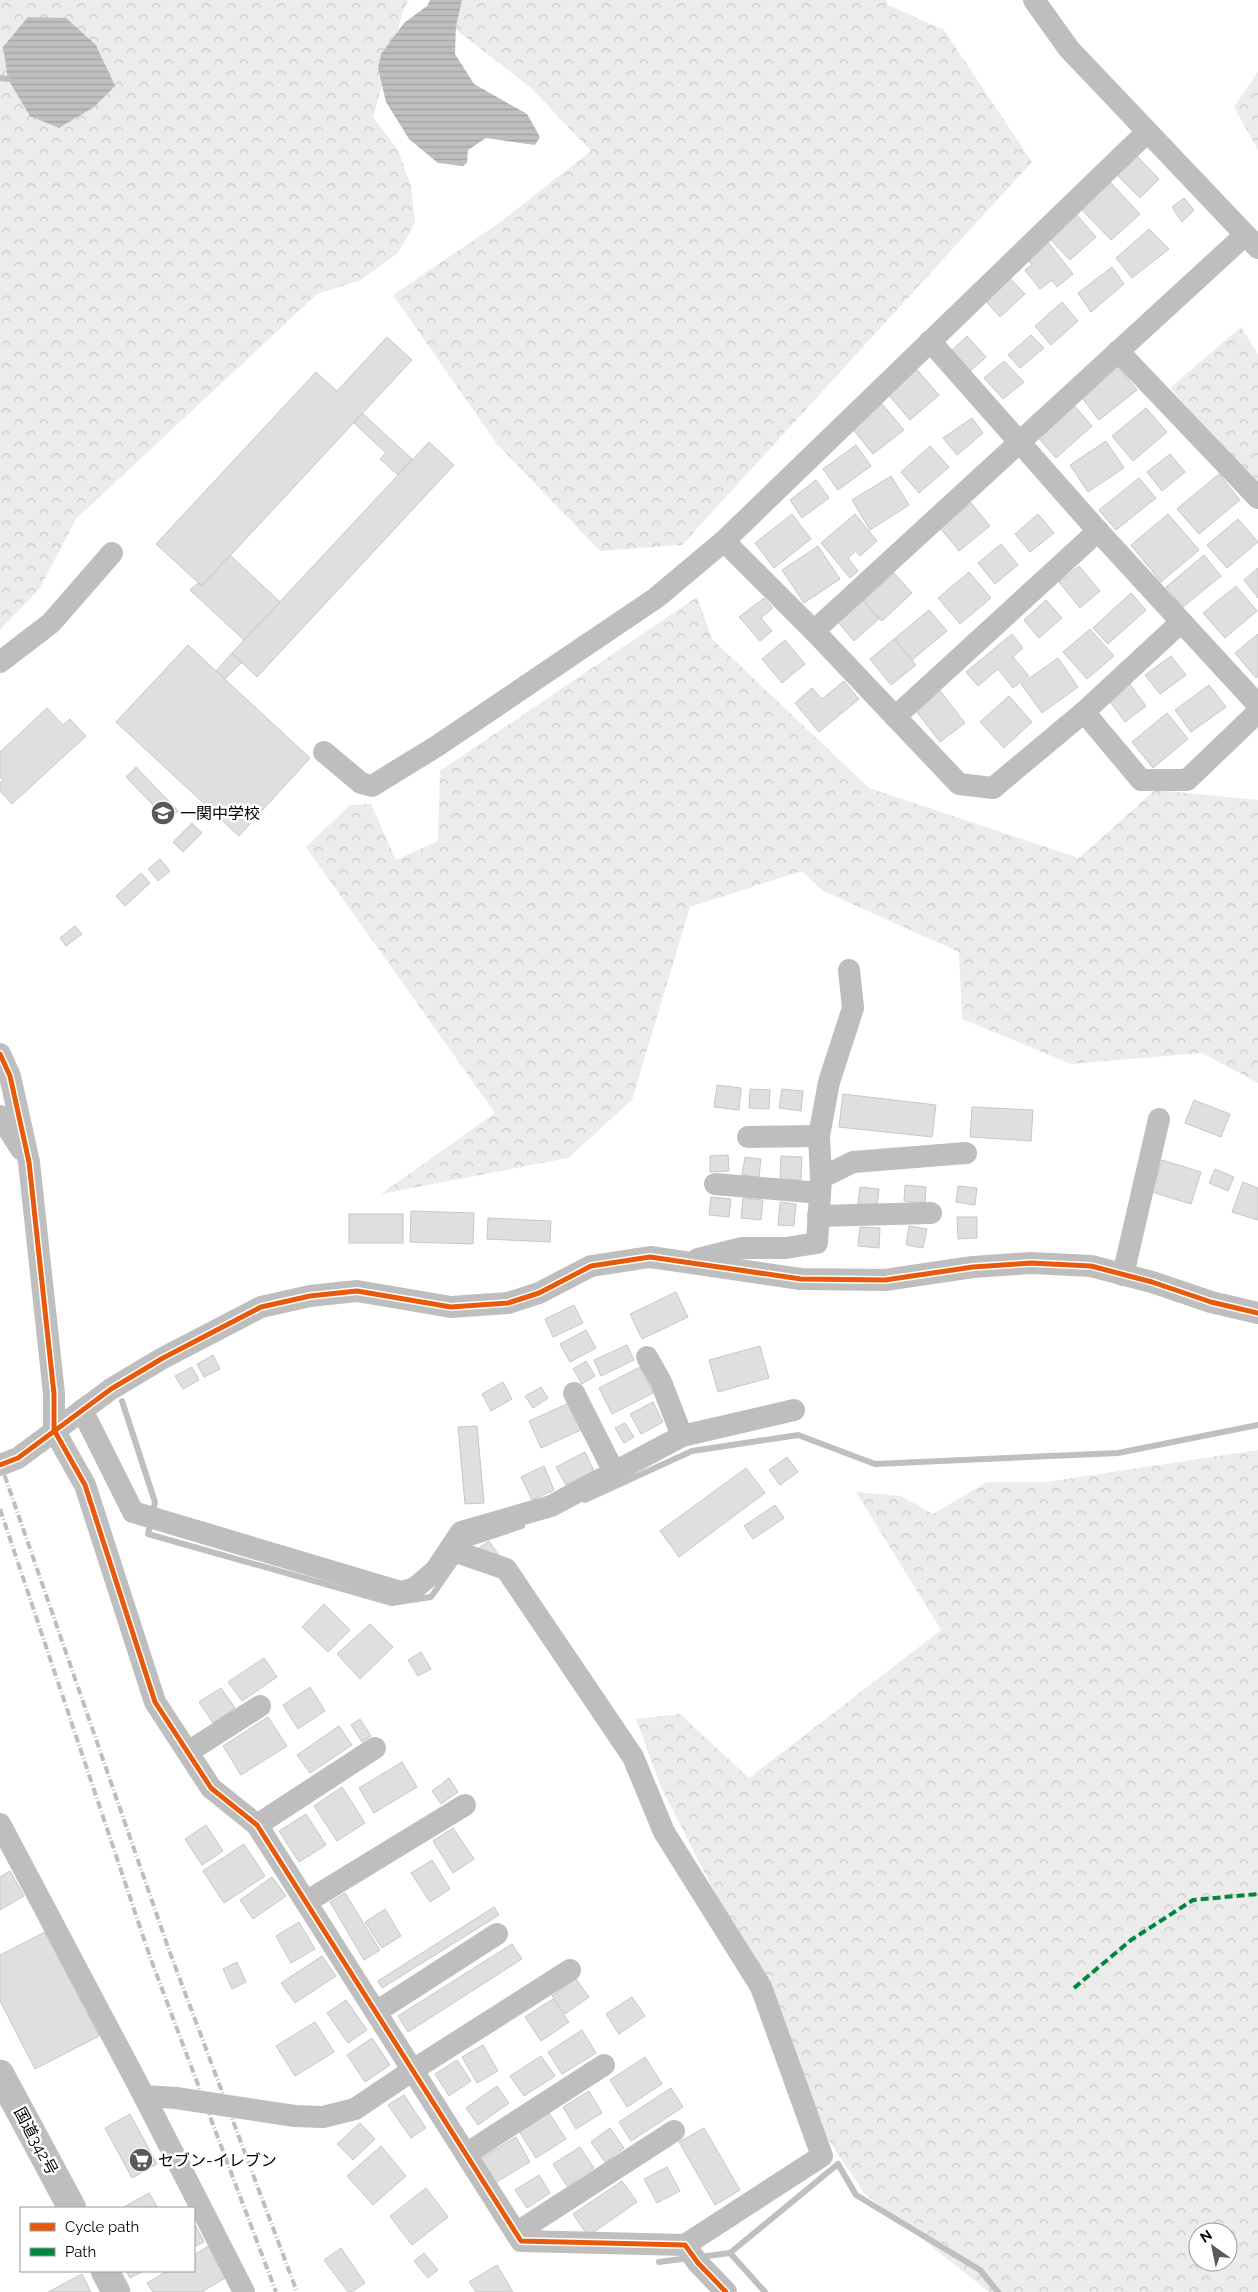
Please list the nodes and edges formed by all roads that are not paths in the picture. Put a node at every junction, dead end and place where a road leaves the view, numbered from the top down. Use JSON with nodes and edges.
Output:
{"nodes":[{"id":1,"x":1034,"y":0,"type":"edge"},
{"id":2,"x":1147,"y":132,"type":"junction"},
{"id":3,"x":1251,"y":242,"type":"edge"},
{"id":4,"x":930,"y":341,"type":"junction"},
{"id":5,"x":1118,"y":351,"type":"junction"},
{"id":6,"x":1019,"y":442,"type":"junction"},
{"id":7,"x":1258,"y":498,"type":"edge"},
{"id":8,"x":1098,"y":531,"type":"junction"},
{"id":9,"x":724,"y":541,"type":"junction"},
{"id":10,"x":112,"y":553,"type":"dead end"},
{"id":11,"x":1180,"y":623,"type":"junction"},
{"id":12,"x":814,"y":631,"type":"junction"},
{"id":13,"x":0,"y":662,"type":"edge"},
{"id":14,"x":1258,"y":705,"type":"edge"},
{"id":15,"x":1084,"y":712,"type":"junction"},
{"id":16,"x":1258,"y":712,"type":"edge"},
{"id":17,"x":895,"y":717,"type":"junction"},
{"id":18,"x":324,"y":752,"type":"dead end"},
{"id":19,"x":849,"y":970,"type":"dead end"},
{"id":20,"x":0,"y":1054,"type":"edge"},
{"id":21,"x":0,"y":1116,"type":"edge"},
{"id":22,"x":1159,"y":1119,"type":"dead end"},
{"id":23,"x":819,"y":1136,"type":"junction"},
{"id":24,"x":748,"y":1137,"type":"dead end"},
{"id":25,"x":966,"y":1153,"type":"dead end"},
{"id":26,"x":29,"y":1162,"type":"junction"},
{"id":27,"x":715,"y":1184,"type":"dead end"},
{"id":28,"x":820,"y":1186,"type":"junction"},
{"id":29,"x":931,"y":1213,"type":"dead end"},
{"id":30,"x":818,"y":1216,"type":"junction"},
{"id":31,"x":687,"y":1262,"type":"junction"},
{"id":32,"x":1123,"y":1274,"type":"junction"},
{"id":33,"x":1258,"y":1313,"type":"edge"},
{"id":34,"x":647,"y":1357,"type":"dead end"},
{"id":35,"x":574,"y":1393,"type":"dead end"},
{"id":36,"x":82,"y":1410,"type":"junction"},
{"id":37,"x":794,"y":1410,"type":"dead end"},
{"id":38,"x":54,"y":1430,"type":"junction"},
{"id":39,"x":682,"y":1436,"type":"junction"},
{"id":40,"x":0,"y":1465,"type":"edge"},
{"id":41,"x":614,"y":1472,"type":"junction"},
{"id":42,"x":450,"y":1550,"type":"junction"},
{"id":43,"x":260,"y":1706,"type":"dead end"},
{"id":44,"x":375,"y":1748,"type":"dead end"},
{"id":45,"x":188,"y":1752,"type":"junction"},
{"id":46,"x":465,"y":1805,"type":"dead end"},
{"id":47,"x":0,"y":1824,"type":"edge"},
{"id":48,"x":257,"y":1825,"type":"junction"},
{"id":49,"x":306,"y":1902,"type":"junction"},
{"id":50,"x":497,"y":1934,"type":"dead end"},
{"id":51,"x":570,"y":1970,"type":"dead end"},
{"id":52,"x":376,"y":2012,"type":"junction"},
{"id":53,"x":604,"y":2065,"type":"dead end"},
{"id":54,"x":413,"y":2070,"type":"junction"},
{"id":55,"x":0,"y":2074,"type":"edge"},
{"id":56,"x":144,"y":2096,"type":"junction"},
{"id":57,"x":674,"y":2131,"type":"dead end"},
{"id":58,"x":466,"y":2154,"type":"junction"},
{"id":59,"x":71,"y":2207,"type":"edge"},
{"id":60,"x":516,"y":2233,"type":"junction"},
{"id":61,"x":686,"y":2245,"type":"junction"},
{"id":62,"x":106,"y":2272,"type":"edge"},
{"id":63,"x":116,"y":2292,"type":"edge"},
{"id":64,"x":244,"y":2292,"type":"edge"},
{"id":65,"x":726,"y":2292,"type":"edge"}],
"edges":[{"from":1,"to":2,"type":"street"},
{"from":2,"to":3,"type":"street"},
{"from":2,"to":4,"type":"street"},
{"from":3,"to":5,"type":"street"},
{"from":4,"to":6,"type":"street"},
{"from":4,"to":9,"type":"street"},
{"from":5,"to":6,"type":"street"},
{"from":5,"to":7,"type":"street"},
{"from":6,"to":8,"type":"street"},
{"from":6,"to":12,"type":"street"},
{"from":8,"to":11,"type":"street"},
{"from":8,"to":17,"type":"street"},
{"from":9,"to":12,"type":"street"},
{"from":9,"to":18,"type":"street"},
{"from":10,"to":13,"type":"street"},
{"from":11,"to":14,"type":"street"},
{"from":11,"to":15,"type":"street"},
{"from":12,"to":17,"type":"street"},
{"from":15,"to":16,"type":"street"},
{"from":15,"to":17,"type":"street"},
{"from":19,"to":23,"type":"street"},
{"from":20,"to":26,"type":"street"},
{"from":21,"to":26,"type":"street"},
{"from":22,"to":32,"type":"street"},
{"from":23,"to":24,"type":"street"},
{"from":23,"to":28,"type":"street"},
{"from":25,"to":28,"type":"street"},
{"from":26,"to":38,"type":"street"},
{"from":27,"to":28,"type":"street"},
{"from":28,"to":30,"type":"street"},
{"from":29,"to":30,"type":"street"},
{"from":30,"to":31,"type":"street"},
{"from":31,"to":32,"type":"street"},
{"from":31,"to":36,"type":"street"},
{"from":32,"to":33,"type":"street"},
{"from":34,"to":39,"type":"street"},
{"from":35,"to":41,"type":"street"},
{"from":36,"to":38,"type":"street"},
{"from":36,"to":42,"type":"street"},
{"from":37,"to":39,"type":"street"},
{"from":38,"to":40,"type":"street"},
{"from":38,"to":45,"type":"street"},
{"from":39,"to":41,"type":"street"},
{"from":41,"to":42,"type":"street"},
{"from":42,"to":61,"type":"street"},
{"from":43,"to":45,"type":"street"},
{"from":44,"to":48,"type":"street"},
{"from":45,"to":48,"type":"street"},
{"from":46,"to":49,"type":"street"},
{"from":47,"to":56,"type":"street"},
{"from":48,"to":49,"type":"street"},
{"from":49,"to":52,"type":"street"},
{"from":50,"to":52,"type":"street"},
{"from":51,"to":54,"type":"street"},
{"from":52,"to":54,"type":"street"},
{"from":53,"to":58,"type":"street"},
{"from":54,"to":56,"type":"street"},
{"from":54,"to":58,"type":"street"},
{"from":55,"to":59,"type":"highway","name":"国道342号"},
{"from":56,"to":64,"type":"street"},
{"from":57,"to":60,"type":"street"},
{"from":58,"to":60,"type":"street"},
{"from":60,"to":61,"type":"street"},
{"from":61,"to":65,"type":"street"},
{"from":62,"to":63,"type":"highway"}]}
